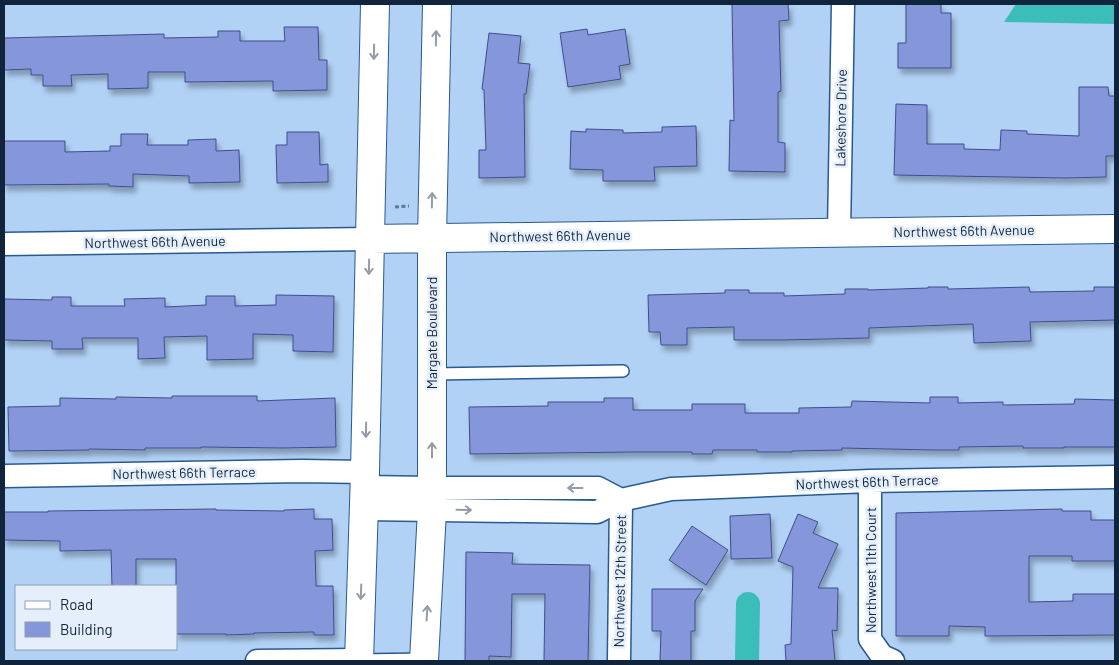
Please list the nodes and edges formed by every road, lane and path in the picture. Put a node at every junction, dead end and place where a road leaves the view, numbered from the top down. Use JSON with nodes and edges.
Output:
{"nodes":[{"id":1,"x":375,"y":4,"type":"edge"},
{"id":2,"x":437,"y":4,"type":"edge"},
{"id":3,"x":843,"y":4,"type":"edge"},
{"id":4,"x":417,"y":206,"type":"dead end"},
{"id":5,"x":392,"y":207,"type":"dead end"},
{"id":6,"x":1115,"y":228,"type":"edge"},
{"id":7,"x":839,"y":232,"type":"junction"},
{"id":8,"x":432,"y":238,"type":"junction"},
{"id":9,"x":370,"y":239,"type":"junction"},
{"id":10,"x":4,"y":244,"type":"edge"},
{"id":11,"x":623,"y":371,"type":"dead end"},
{"id":12,"x":432,"y":374,"type":"junction"},
{"id":13,"x":4,"y":476,"type":"edge"},
{"id":14,"x":1115,"y":477,"type":"edge"},
{"id":15,"x":870,"y":481,"type":"junction"},
{"id":16,"x":364,"y":489,"type":"junction"},
{"id":17,"x":432,"y":499,"type":"junction"},
{"id":18,"x":620,"y":500,"type":"junction"},
{"id":19,"x":887,"y":658,"type":"edge"},
{"id":20,"x":359,"y":660,"type":"edge"},
{"id":21,"x":425,"y":660,"type":"edge"},
{"id":22,"x":257,"y":661,"type":"edge"},
{"id":23,"x":619,"y":661,"type":"edge"}],
"edges":[{"from":1,"to":9,"type":"street","one_way":true},
{"from":8,"to":2,"type":"street","name":"Margate Boulevard","one_way":true},
{"from":3,"to":7,"type":"street","name":"Lakeshore Drive"},
{"from":4,"to":5,"type":"path"},
{"from":6,"to":7,"type":"street","name":"Northwest 66th Avenue"},
{"from":7,"to":8,"type":"street","name":"Northwest 66th Avenue"},
{"from":8,"to":9,"type":"street","name":"Northwest 66th Avenue"},
{"from":8,"to":12,"type":"street","name":"Margate Boulevard"},
{"from":9,"to":10,"type":"street","name":"Northwest 66th Avenue"},
{"from":9,"to":16,"type":"street","one_way":true},
{"from":11,"to":12,"type":"lane"},
{"from":17,"to":12,"type":"street","name":"Margate Boulevard","one_way":true},
{"from":13,"to":16,"type":"street","name":"Northwest 66th Terrace"},
{"from":14,"to":15,"type":"street","name":"Northwest 66th Terrace"},
{"from":15,"to":18,"type":"street","name":"Northwest 66th Terrace"},
{"from":15,"to":19,"type":"street","name":"Northwest 11th Court"},
{"from":16,"to":17,"type":"street","name":"Northwest 66th Terrace"},
{"from":16,"to":20,"type":"street","one_way":true},
{"from":17,"to":18,"type":"street","name":"Northwest 66th Terrace"},
{"from":21,"to":17,"type":"street","name":"Margate Boulevard","one_way":true},
{"from":18,"to":23,"type":"street","name":"Northwest 12th Street"},
{"from":20,"to":21,"type":"lane"},
{"from":20,"to":22,"type":"street"}]}
